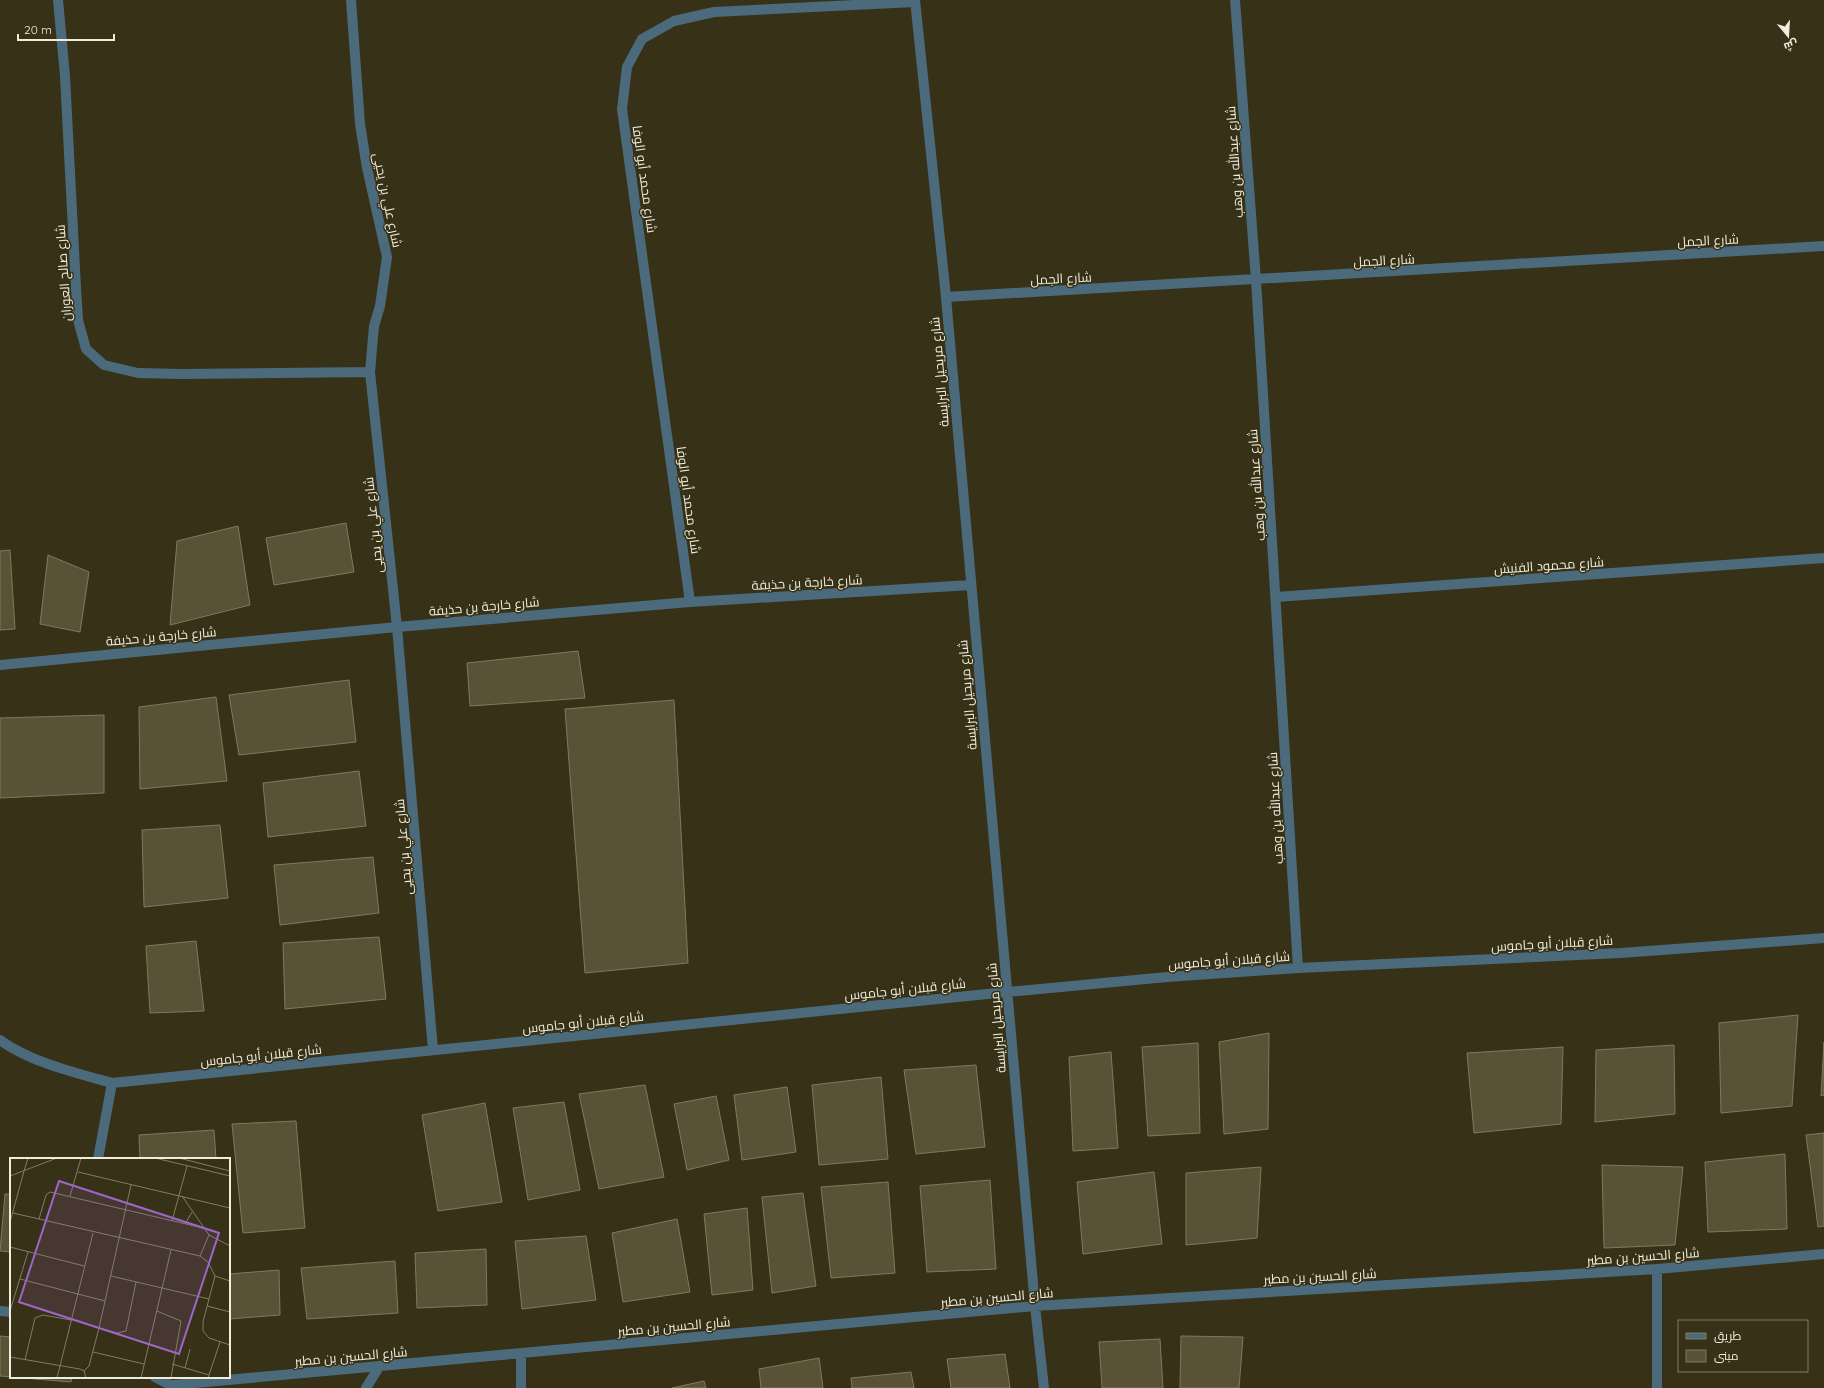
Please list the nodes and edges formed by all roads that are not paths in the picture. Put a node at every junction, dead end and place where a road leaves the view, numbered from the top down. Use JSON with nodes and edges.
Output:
{"nodes":[{"id":1,"x":58,"y":0,"type":"edge"},
{"id":2,"x":351,"y":0,"type":"edge"},
{"id":3,"x":1235,"y":0,"type":"edge"},
{"id":4,"x":915,"y":1,"type":"edge"},
{"id":5,"x":1824,"y":246,"type":"edge"},
{"id":6,"x":1256,"y":280,"type":"junction"},
{"id":7,"x":946,"y":298,"type":"junction"},
{"id":8,"x":370,"y":372,"type":"junction"},
{"id":9,"x":1824,"y":558,"type":"edge"},
{"id":10,"x":971,"y":585,"type":"junction"},
{"id":11,"x":1276,"y":597,"type":"junction"},
{"id":12,"x":690,"y":602,"type":"junction"},
{"id":13,"x":397,"y":627,"type":"junction"},
{"id":14,"x":0,"y":665,"type":"edge"},
{"id":15,"x":1824,"y":938,"type":"edge"},
{"id":16,"x":1298,"y":968,"type":"junction"},
{"id":17,"x":1007,"y":992,"type":"junction"},
{"id":18,"x":0,"y":1040,"type":"edge"},
{"id":19,"x":433,"y":1050,"type":"junction"},
{"id":20,"x":112,"y":1084,"type":"junction"},
{"id":21,"x":98,"y":1158,"type":"edge"},
{"id":22,"x":1824,"y":1254,"type":"edge"},
{"id":23,"x":1657,"y":1269,"type":"junction"},
{"id":24,"x":1035,"y":1306,"type":"junction"},
{"id":25,"x":0,"y":1311,"type":"edge"},
{"id":26,"x":10,"y":1312,"type":"edge"},
{"id":27,"x":521,"y":1354,"type":"junction"},
{"id":28,"x":379,"y":1367,"type":"junction"},
{"id":29,"x":157,"y":1378,"type":"edge"},
{"id":30,"x":175,"y":1387,"type":"edge"},
{"id":31,"x":366,"y":1388,"type":"edge"},
{"id":32,"x":521,"y":1388,"type":"edge"},
{"id":33,"x":1044,"y":1388,"type":"edge"},
{"id":34,"x":1657,"y":1388,"type":"edge"}],
"edges":[{"from":1,"to":8,"type":"street","name":"شارع صالح العوران"},
{"from":2,"to":8,"type":"street","name":"شارع علي بن يحيى"},
{"from":3,"to":6,"type":"street","name":"شارع عبدالله بن وهب"},
{"from":4,"to":7,"type":"street","name":"شارع مريحيل البرايسة"},
{"from":4,"to":12,"type":"street","name":"شارع محمد أبو الوفا"},
{"from":5,"to":6,"type":"street","name":"شارع الجمل"},
{"from":6,"to":7,"type":"street","name":"شارع الجمل"},
{"from":6,"to":11,"type":"street","name":"شارع عبدالله بن وهب"},
{"from":7,"to":10,"type":"street","name":"شارع مريحيل البرايسة"},
{"from":8,"to":13,"type":"street","name":"شارع علي بن يحيى"},
{"from":9,"to":11,"type":"street","name":"شارع محمود الفنيش"},
{"from":10,"to":12,"type":"street","name":"شارع خارجة بن حذيفة"},
{"from":10,"to":17,"type":"street","name":"شارع مريحيل البرايسة"},
{"from":11,"to":16,"type":"street","name":"شارع عبدالله بن وهب"},
{"from":12,"to":13,"type":"street","name":"شارع خارجة بن حذيفة"},
{"from":13,"to":14,"type":"street","name":"شارع خارجة بن حذيفة"},
{"from":13,"to":19,"type":"street","name":"شارع علي بن يحيى"},
{"from":15,"to":16,"type":"street","name":"شارع قبلان أبو جاموس"},
{"from":16,"to":17,"type":"street","name":"شارع قبلان أبو جاموس"},
{"from":17,"to":19,"type":"street","name":"شارع قبلان أبو جاموس"},
{"from":17,"to":24,"type":"street","name":"شارع مريحيل البرايسة"},
{"from":18,"to":20,"type":"street","name":"شارع قبلان أبو جاموس"},
{"from":19,"to":20,"type":"street","name":"شارع قبلان أبو جاموس"},
{"from":20,"to":21,"type":"street"},
{"from":22,"to":23,"type":"street","name":"شارع الحسين بن مطير"},
{"from":23,"to":24,"type":"street","name":"شارع الحسين بن مطير"},
{"from":23,"to":34,"type":"street"},
{"from":24,"to":27,"type":"street","name":"شارع الحسين بن مطير"},
{"from":24,"to":33,"type":"street","name":"شارع مريحيل البرايسة"},
{"from":25,"to":26,"type":"street"},
{"from":27,"to":28,"type":"street","name":"شارع الحسين بن مطير"},
{"from":27,"to":32,"type":"street"},
{"from":28,"to":30,"type":"street","name":"شارع الحسين بن مطير"},
{"from":28,"to":31,"type":"street"},
{"from":29,"to":30,"type":"street"}]}
